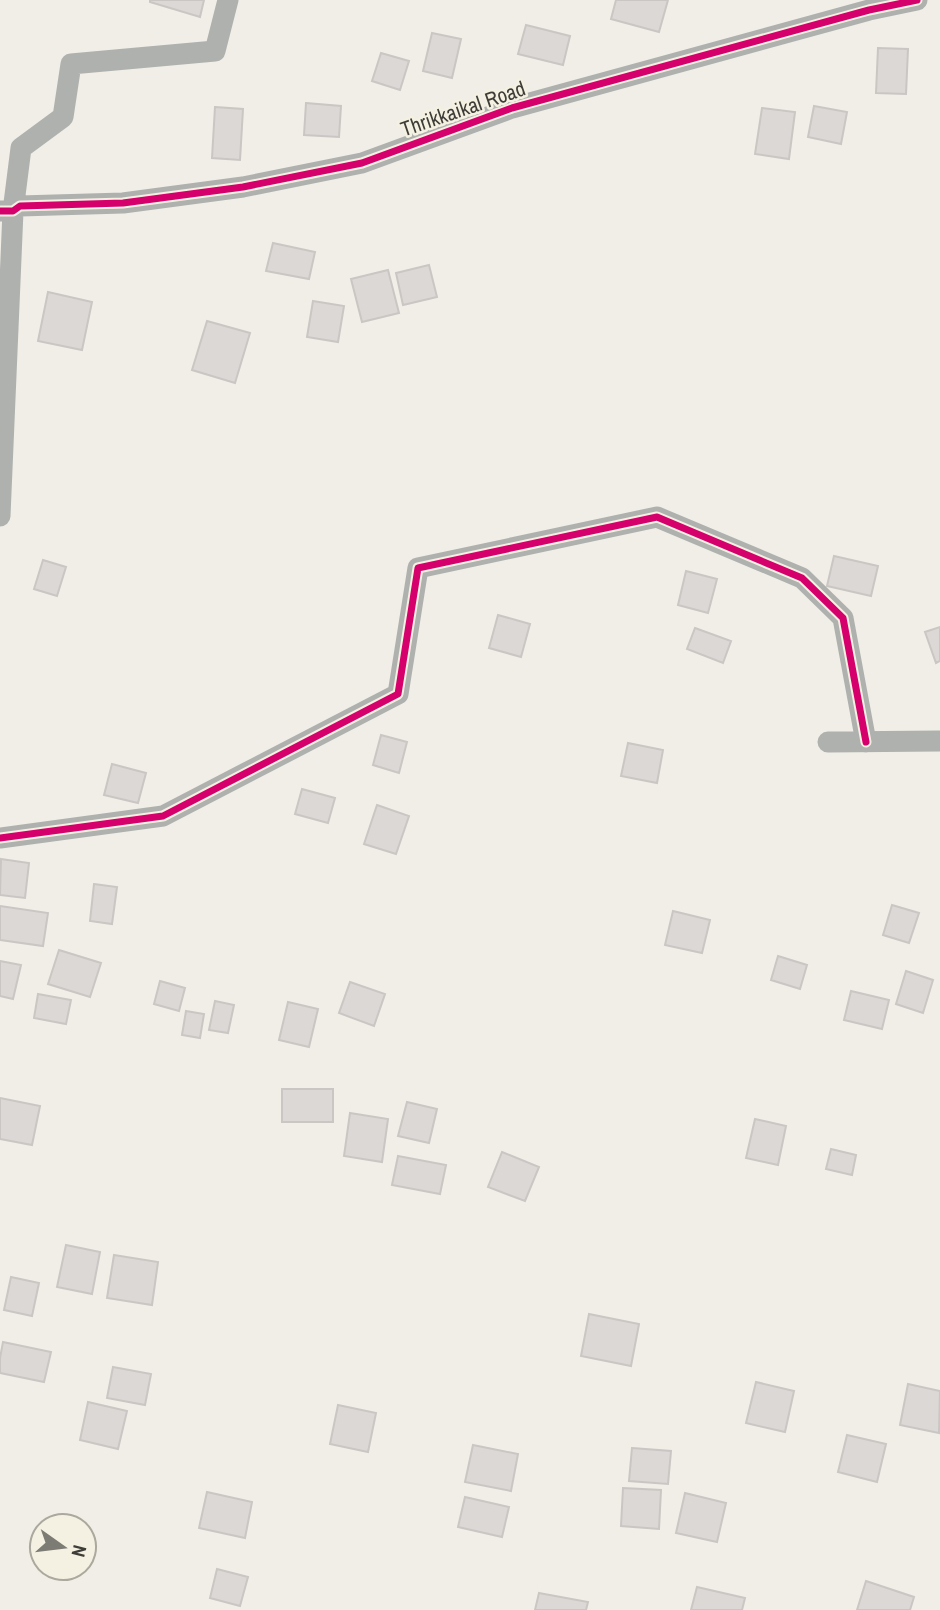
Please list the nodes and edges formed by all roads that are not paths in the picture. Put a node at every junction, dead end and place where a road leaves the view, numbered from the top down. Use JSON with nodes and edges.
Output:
{"nodes":[{"id":1,"x":228,"y":0,"type":"edge"},
{"id":2,"x":917,"y":0,"type":"edge"},
{"id":3,"x":7,"y":211,"type":"edge"},
{"id":4,"x":0,"y":516,"type":"edge"},
{"id":5,"x":940,"y":741,"type":"edge"},
{"id":6,"x":828,"y":742,"type":"dead end"},
{"id":7,"x":866,"y":742,"type":"junction"},
{"id":8,"x":0,"y":838,"type":"edge"}],
"edges":[{"from":1,"to":3,"type":"street"},
{"from":2,"to":3,"type":"street","name":"Thrikkaikal Road"},
{"from":3,"to":4,"type":"street"},
{"from":5,"to":7,"type":"street"},
{"from":6,"to":7,"type":"street"},
{"from":7,"to":8,"type":"street"}]}
